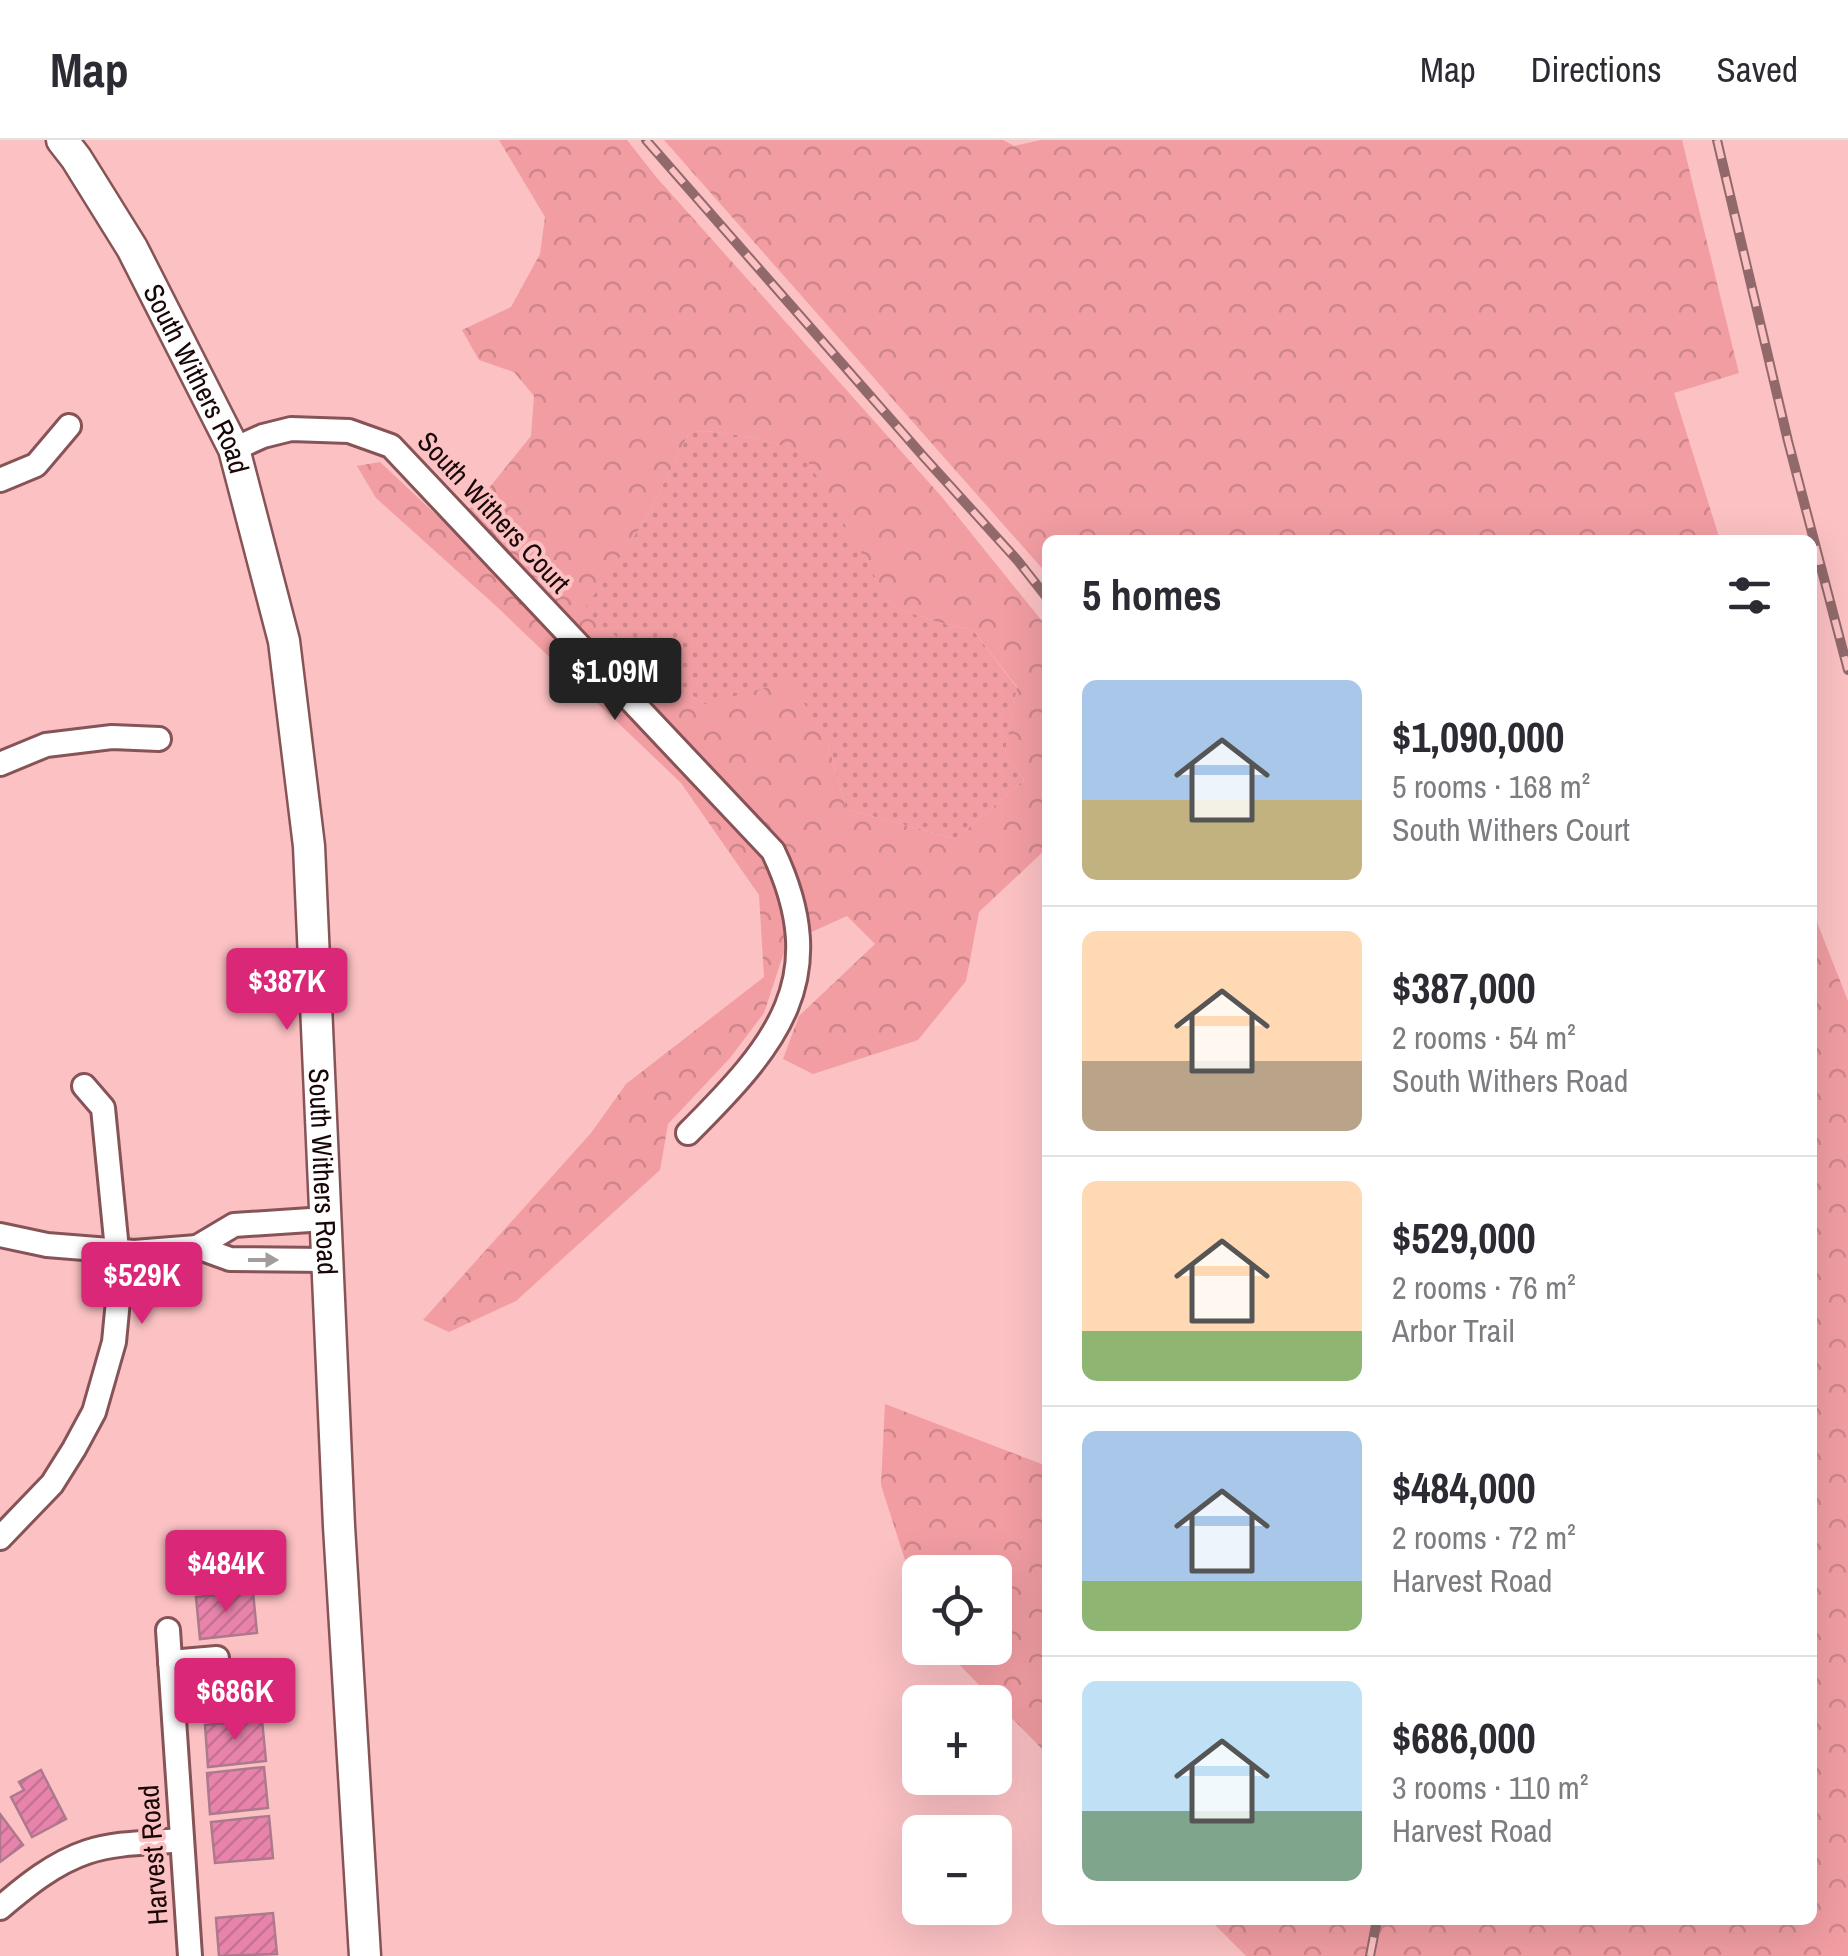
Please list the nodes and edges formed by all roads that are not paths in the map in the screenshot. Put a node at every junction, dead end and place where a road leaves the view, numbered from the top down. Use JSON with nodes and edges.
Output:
{"nodes":[{"id":1,"x":62,"y":140,"type":"edge"},
{"id":2,"x":70,"y":426,"type":"dead end"},
{"id":3,"x":234,"y":449,"type":"junction"},
{"id":4,"x":0,"y":480,"type":"edge"},
{"id":5,"x":159,"y":739,"type":"dead end"},
{"id":6,"x":0,"y":764,"type":"edge"},
{"id":7,"x":84,"y":1086,"type":"dead end"},
{"id":8,"x":688,"y":1134,"type":"dead end"},
{"id":9,"x":325,"y":1218,"type":"junction"},
{"id":10,"x":0,"y":1235,"type":"edge"},
{"id":11,"x":197,"y":1247,"type":"junction"},
{"id":12,"x":116,"y":1250,"type":"junction"},
{"id":13,"x":327,"y":1260,"type":"junction"},
{"id":14,"x":0,"y":1538,"type":"edge"},
{"id":15,"x":168,"y":1630,"type":"dead end"},
{"id":16,"x":217,"y":1658,"type":"dead end"},
{"id":17,"x":170,"y":1662,"type":"junction"},
{"id":18,"x":182,"y":1840,"type":"junction"},
{"id":19,"x":0,"y":1908,"type":"edge"},
{"id":20,"x":190,"y":1956,"type":"edge"},
{"id":21,"x":365,"y":1956,"type":"edge"}],
"edges":[{"from":1,"to":3,"type":"main road","name":"South Withers Road"},
{"from":2,"to":4,"type":"street"},
{"from":3,"to":8,"type":"street","name":"South Withers Court"},
{"from":3,"to":9,"type":"main road","name":"South Withers Road"},
{"from":5,"to":6,"type":"street"},
{"from":7,"to":12,"type":"street"},
{"from":9,"to":11,"type":"street"},
{"from":9,"to":13,"type":"main road","name":"South Withers Road"},
{"from":10,"to":12,"type":"street"},
{"from":11,"to":12,"type":"street"},
{"from":11,"to":13,"type":"street","one_way":true},
{"from":12,"to":14,"type":"street"},
{"from":13,"to":21,"type":"main road","name":"South Withers Road"},
{"from":15,"to":17,"type":"street","name":"Harvest Road"},
{"from":16,"to":17,"type":"street"},
{"from":17,"to":18,"type":"street","name":"Harvest Road"},
{"from":18,"to":19,"type":"street"},
{"from":18,"to":20,"type":"street","name":"Harvest Road"}]}
